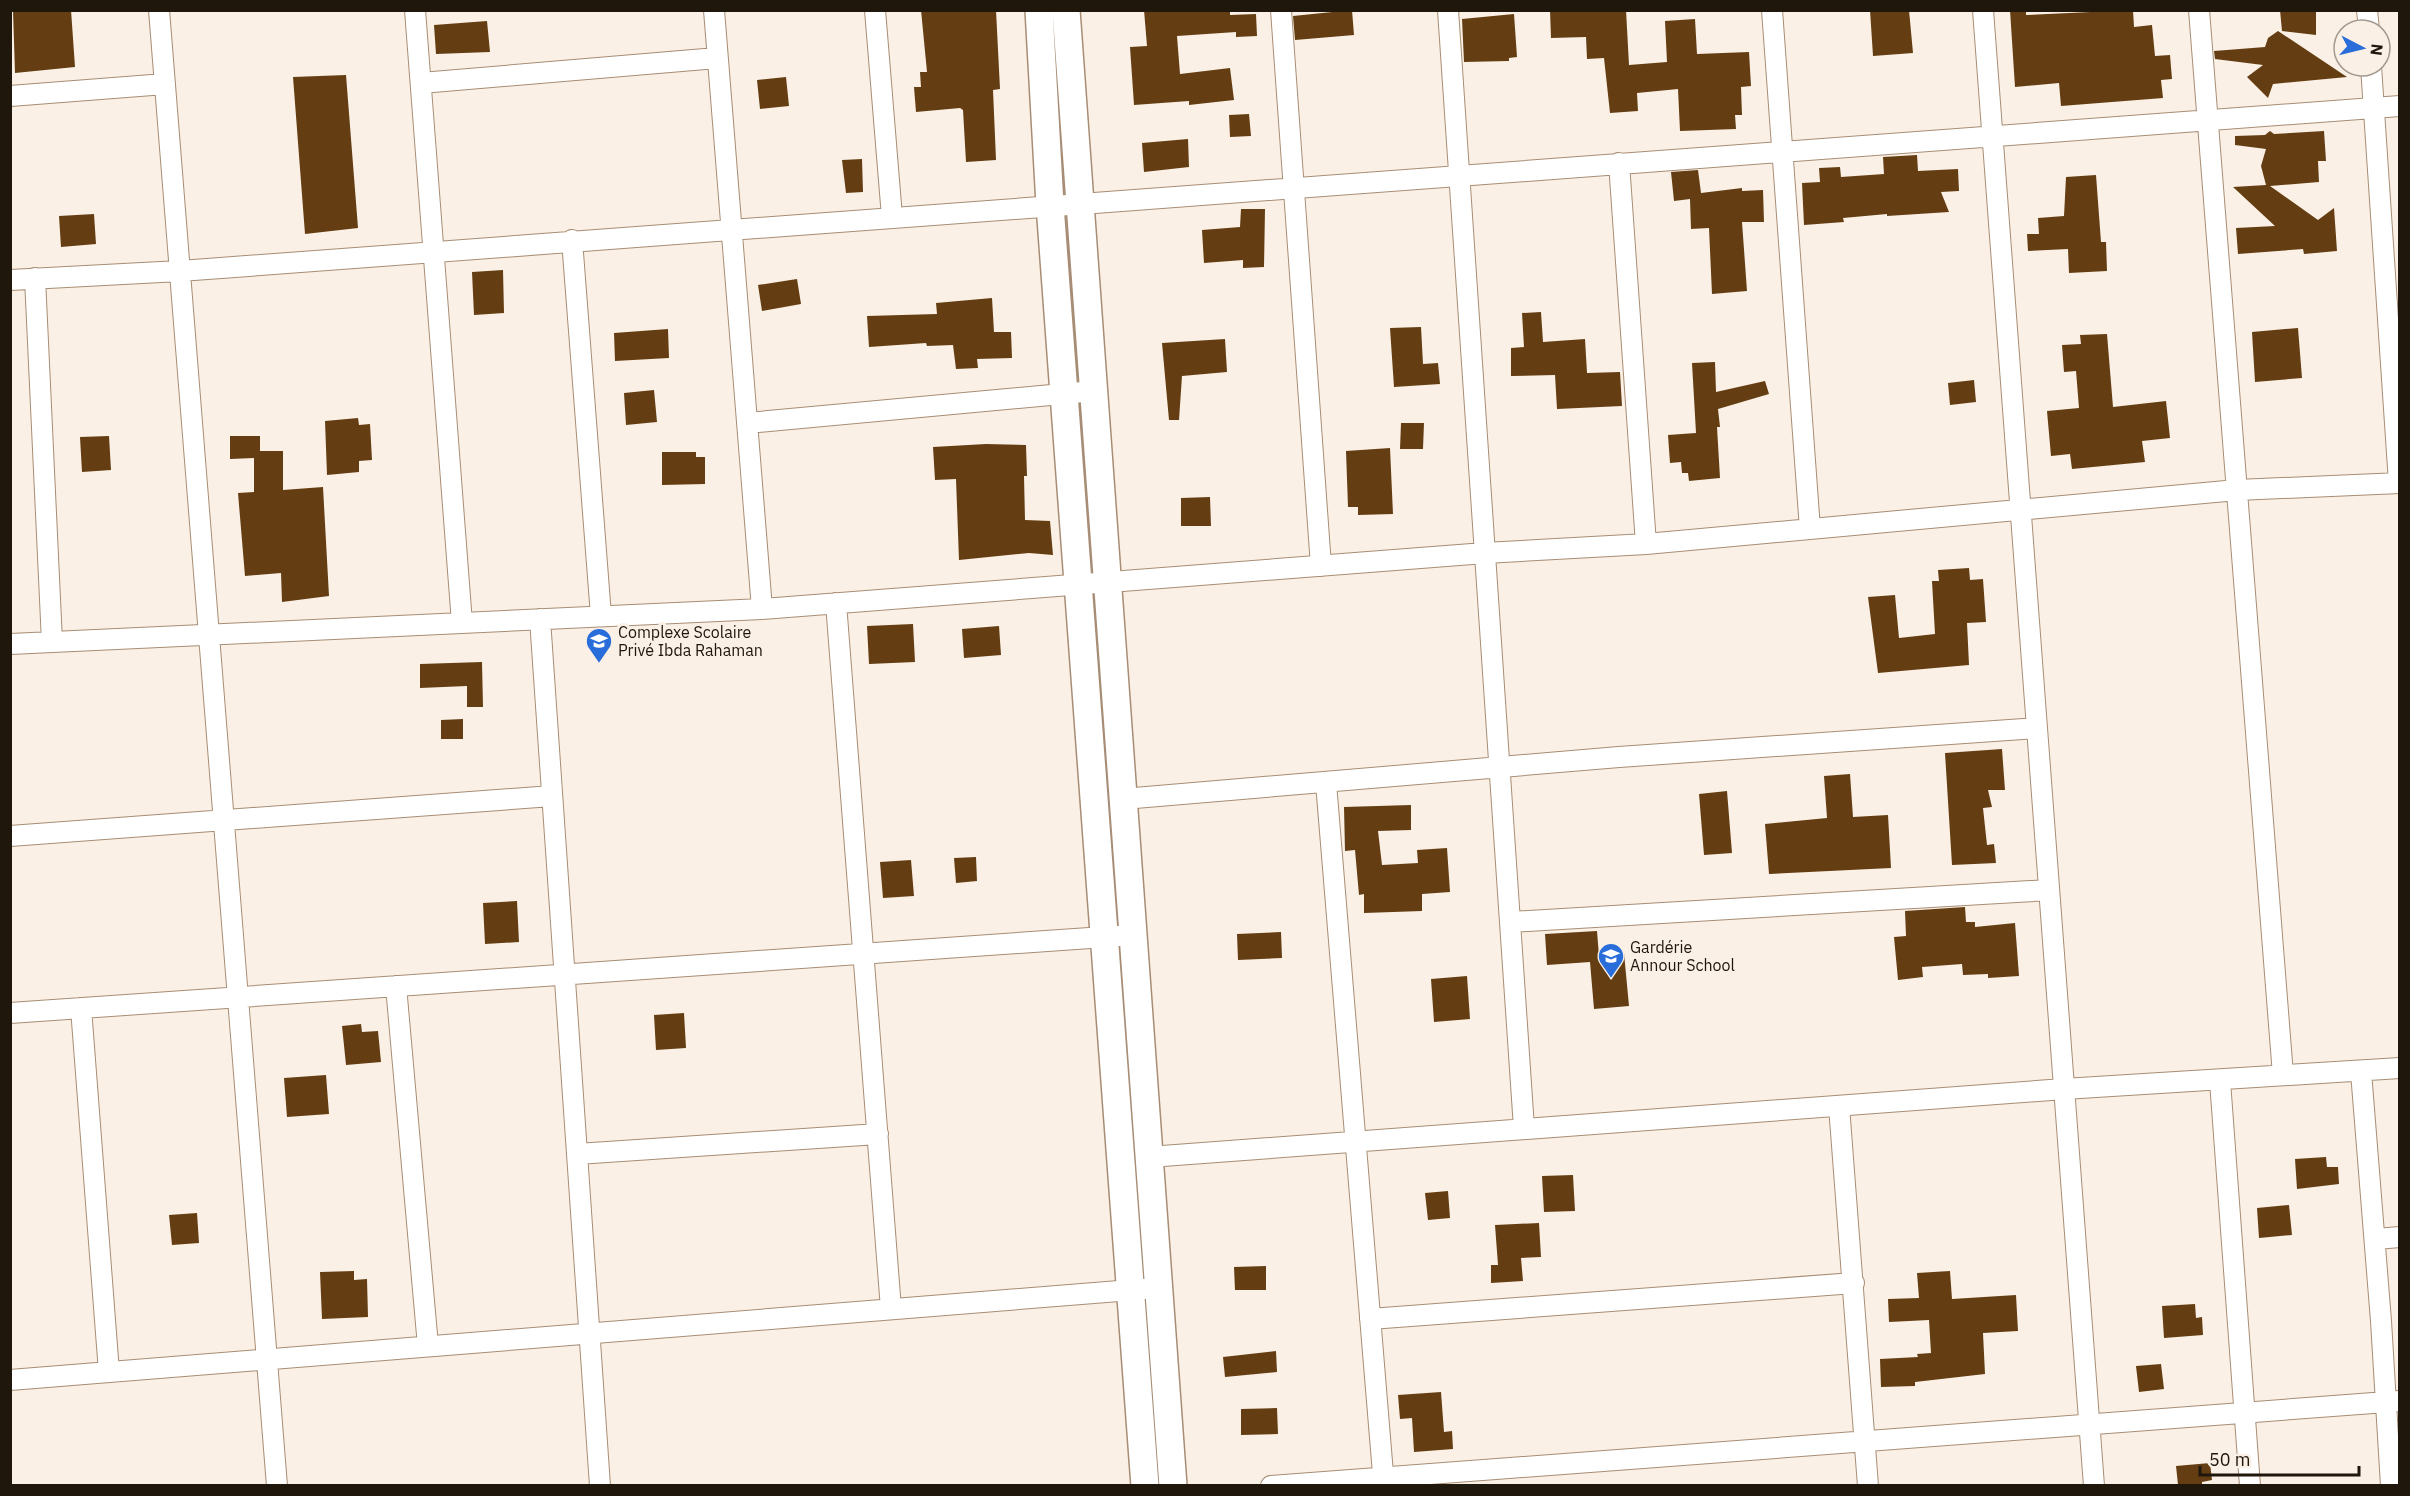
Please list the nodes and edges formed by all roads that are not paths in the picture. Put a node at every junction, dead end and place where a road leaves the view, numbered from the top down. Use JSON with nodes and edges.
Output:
{"nodes":[{"id":1,"x":159,"y":10,"type":"edge"},
{"id":2,"x":415,"y":10,"type":"edge"},
{"id":3,"x":714,"y":10,"type":"edge"},
{"id":4,"x":875,"y":10,"type":"edge"},
{"id":5,"x":1039,"y":10,"type":"edge"},
{"id":6,"x":1066,"y":10,"type":"edge"},
{"id":7,"x":1281,"y":10,"type":"edge"},
{"id":8,"x":1448,"y":10,"type":"edge"},
{"id":9,"x":1772,"y":10,"type":"edge"},
{"id":10,"x":1983,"y":10,"type":"edge"},
{"id":11,"x":2199,"y":10,"type":"edge"},
{"id":12,"x":717,"y":58,"type":"junction"},
{"id":13,"x":2372,"y":78,"type":"edge"},
{"id":14,"x":421,"y":83,"type":"junction"},
{"id":15,"x":165,"y":84,"type":"junction"},
{"id":16,"x":10,"y":96,"type":"edge"},
{"id":17,"x":2400,"y":106,"type":"edge"},
{"id":18,"x":2373,"y":108,"type":"junction"},
{"id":19,"x":2208,"y":120,"type":"junction"},
{"id":20,"x":1992,"y":136,"type":"junction"},
{"id":21,"x":1783,"y":151,"type":"junction"},
{"id":22,"x":1619,"y":163,"type":"junction"},
{"id":23,"x":1459,"y":175,"type":"junction"},
{"id":24,"x":1294,"y":187,"type":"junction"},
{"id":25,"x":1080,"y":203,"type":"junction"},
{"id":26,"x":1050,"y":205,"type":"junction"},
{"id":27,"x":892,"y":217,"type":"junction"},
{"id":28,"x":731,"y":229,"type":"junction"},
{"id":29,"x":572,"y":240,"type":"junction"},
{"id":30,"x":434,"y":250,"type":"junction"},
{"id":31,"x":180,"y":271,"type":"junction"},
{"id":32,"x":34,"y":278,"type":"junction"},
{"id":33,"x":10,"y":280,"type":"edge"},
{"id":34,"x":1094,"y":391,"type":"junction"},
{"id":35,"x":1064,"y":394,"type":"junction"},
{"id":36,"x":747,"y":423,"type":"junction"},
{"id":37,"x":2399,"y":483,"type":"edge"},
{"id":38,"x":2237,"y":490,"type":"junction"},
{"id":39,"x":2020,"y":509,"type":"junction"},
{"id":40,"x":1810,"y":529,"type":"junction"},
{"id":41,"x":1646,"y":544,"type":"junction"},
{"id":42,"x":1485,"y":553,"type":"junction"},
{"id":43,"x":1321,"y":566,"type":"junction"},
{"id":44,"x":1107,"y":582,"type":"junction"},
{"id":45,"x":1078,"y":585,"type":"junction"},
{"id":46,"x":836,"y":603,"type":"junction"},
{"id":47,"x":762,"y":609,"type":"junction"},
{"id":48,"x":601,"y":616,"type":"junction"},
{"id":49,"x":540,"y":619,"type":"junction"},
{"id":50,"x":462,"y":623,"type":"junction"},
{"id":51,"x":209,"y":635,"type":"junction"},
{"id":52,"x":52,"y":642,"type":"junction"},
{"id":53,"x":10,"y":644,"type":"edge"},
{"id":54,"x":2037,"y":729,"type":"junction"},
{"id":55,"x":1499,"y":767,"type":"junction"},
{"id":56,"x":1326,"y":783,"type":"junction"},
{"id":57,"x":552,"y":796,"type":"junction"},
{"id":58,"x":1123,"y":799,"type":"junction"},
{"id":59,"x":224,"y":820,"type":"junction"},
{"id":60,"x":10,"y":836,"type":"edge"},
{"id":61,"x":2049,"y":890,"type":"junction"},
{"id":62,"x":1510,"y":922,"type":"junction"},
{"id":63,"x":1133,"y":935,"type":"junction"},
{"id":64,"x":1104,"y":937,"type":"junction"},
{"id":65,"x":864,"y":954,"type":"junction"},
{"id":66,"x":565,"y":975,"type":"junction"},
{"id":67,"x":396,"y":986,"type":"junction"},
{"id":68,"x":238,"y":998,"type":"junction"},
{"id":69,"x":81,"y":1008,"type":"junction"},
{"id":70,"x":10,"y":1013,"type":"edge"},
{"id":71,"x":2400,"y":1068,"type":"edge"},
{"id":72,"x":2361,"y":1072,"type":"junction"},
{"id":73,"x":2283,"y":1075,"type":"junction"},
{"id":74,"x":2220,"y":1081,"type":"junction"},
{"id":75,"x":2064,"y":1089,"type":"junction"},
{"id":76,"x":1839,"y":1106,"type":"junction"},
{"id":77,"x":1524,"y":1128,"type":"junction"},
{"id":78,"x":878,"y":1134,"type":"junction"},
{"id":79,"x":1356,"y":1143,"type":"junction"},
{"id":80,"x":577,"y":1154,"type":"junction"},
{"id":81,"x":1149,"y":1157,"type":"junction"},
{"id":82,"x":2400,"y":1238,"type":"edge"},
{"id":83,"x":2376,"y":1239,"type":"junction"},
{"id":84,"x":1854,"y":1282,"type":"junction"},
{"id":85,"x":1159,"y":1287,"type":"junction"},
{"id":86,"x":1131,"y":1290,"type":"junction"},
{"id":87,"x":891,"y":1309,"type":"junction"},
{"id":88,"x":1370,"y":1319,"type":"junction"},
{"id":89,"x":589,"y":1333,"type":"junction"},
{"id":90,"x":428,"y":1346,"type":"junction"},
{"id":91,"x":267,"y":1360,"type":"junction"},
{"id":92,"x":109,"y":1372,"type":"junction"},
{"id":93,"x":10,"y":1380,"type":"edge"},
{"id":94,"x":2393,"y":1402,"type":"edge"},
{"id":95,"x":2244,"y":1413,"type":"junction"},
{"id":96,"x":2089,"y":1425,"type":"junction"},
{"id":97,"x":1865,"y":1441,"type":"junction"},
{"id":98,"x":1384,"y":1481,"type":"edge"},
{"id":99,"x":277,"y":1485,"type":"edge"},
{"id":100,"x":600,"y":1485,"type":"edge"},
{"id":101,"x":1145,"y":1485,"type":"edge"},
{"id":102,"x":1173,"y":1485,"type":"edge"},
{"id":103,"x":1271,"y":1485,"type":"edge"},
{"id":104,"x":1868,"y":1485,"type":"edge"},
{"id":105,"x":2094,"y":1485,"type":"edge"},
{"id":106,"x":2250,"y":1485,"type":"edge"},
{"id":107,"x":2391,"y":1485,"type":"edge"}],
"edges":[{"from":1,"to":15,"type":"street"},
{"from":2,"to":14,"type":"street"},
{"from":3,"to":12,"type":"street"},
{"from":4,"to":27,"type":"street"},
{"from":5,"to":26,"type":"street"},
{"from":6,"to":25,"type":"street"},
{"from":7,"to":24,"type":"street"},
{"from":8,"to":23,"type":"street"},
{"from":9,"to":21,"type":"street"},
{"from":10,"to":20,"type":"street"},
{"from":11,"to":19,"type":"street"},
{"from":12,"to":14,"type":"street"},
{"from":12,"to":28,"type":"street"},
{"from":13,"to":18,"type":"street"},
{"from":14,"to":30,"type":"street"},
{"from":15,"to":16,"type":"street"},
{"from":15,"to":31,"type":"street"},
{"from":17,"to":18,"type":"street"},
{"from":18,"to":19,"type":"street"},
{"from":18,"to":37,"type":"street"},
{"from":19,"to":20,"type":"street"},
{"from":19,"to":38,"type":"street"},
{"from":20,"to":21,"type":"street"},
{"from":20,"to":39,"type":"street"},
{"from":21,"to":22,"type":"street"},
{"from":21,"to":40,"type":"street"},
{"from":22,"to":23,"type":"street"},
{"from":22,"to":41,"type":"street"},
{"from":23,"to":24,"type":"street"},
{"from":23,"to":42,"type":"street"},
{"from":24,"to":25,"type":"street"},
{"from":24,"to":43,"type":"street"},
{"from":25,"to":26,"type":"street"},
{"from":25,"to":34,"type":"street"},
{"from":26,"to":27,"type":"street"},
{"from":26,"to":35,"type":"street"},
{"from":27,"to":28,"type":"street"},
{"from":28,"to":29,"type":"street"},
{"from":28,"to":36,"type":"street"},
{"from":29,"to":30,"type":"street"},
{"from":29,"to":48,"type":"street"},
{"from":30,"to":31,"type":"street"},
{"from":30,"to":50,"type":"street"},
{"from":31,"to":32,"type":"street"},
{"from":31,"to":51,"type":"street"},
{"from":32,"to":33,"type":"street"},
{"from":32,"to":52,"type":"street"},
{"from":34,"to":35,"type":"street"},
{"from":34,"to":44,"type":"street"},
{"from":35,"to":36,"type":"street"},
{"from":35,"to":45,"type":"street"},
{"from":36,"to":47,"type":"street"},
{"from":37,"to":38,"type":"street"},
{"from":38,"to":39,"type":"street"},
{"from":38,"to":73,"type":"street"},
{"from":39,"to":40,"type":"street"},
{"from":39,"to":54,"type":"street"},
{"from":40,"to":41,"type":"street"},
{"from":41,"to":42,"type":"street"},
{"from":42,"to":43,"type":"street"},
{"from":42,"to":55,"type":"street"},
{"from":43,"to":44,"type":"street"},
{"from":44,"to":45,"type":"street"},
{"from":44,"to":58,"type":"street"},
{"from":45,"to":46,"type":"street"},
{"from":45,"to":64,"type":"street"},
{"from":46,"to":47,"type":"street"},
{"from":46,"to":65,"type":"street"},
{"from":47,"to":48,"type":"street"},
{"from":48,"to":49,"type":"street"},
{"from":49,"to":50,"type":"street"},
{"from":49,"to":57,"type":"street"},
{"from":50,"to":51,"type":"street"},
{"from":51,"to":52,"type":"street"},
{"from":51,"to":59,"type":"street"},
{"from":52,"to":53,"type":"street"},
{"from":54,"to":55,"type":"street"},
{"from":54,"to":61,"type":"street"},
{"from":55,"to":56,"type":"street"},
{"from":55,"to":62,"type":"street"},
{"from":56,"to":58,"type":"street"},
{"from":56,"to":79,"type":"street"},
{"from":57,"to":59,"type":"street"},
{"from":57,"to":66,"type":"street"},
{"from":58,"to":63,"type":"street"},
{"from":59,"to":60,"type":"street"},
{"from":59,"to":68,"type":"street"},
{"from":61,"to":62,"type":"street"},
{"from":61,"to":75,"type":"street"},
{"from":62,"to":77,"type":"street"},
{"from":63,"to":64,"type":"street"},
{"from":63,"to":81,"type":"street"},
{"from":64,"to":65,"type":"street"},
{"from":64,"to":86,"type":"street"},
{"from":65,"to":66,"type":"street"},
{"from":65,"to":78,"type":"street"},
{"from":66,"to":67,"type":"street"},
{"from":66,"to":80,"type":"street"},
{"from":67,"to":68,"type":"street"},
{"from":67,"to":90,"type":"street"},
{"from":68,"to":69,"type":"street"},
{"from":68,"to":91,"type":"street"},
{"from":69,"to":70,"type":"street"},
{"from":69,"to":92,"type":"street"},
{"from":71,"to":72,"type":"street"},
{"from":72,"to":73,"type":"street"},
{"from":72,"to":83,"type":"street"},
{"from":73,"to":74,"type":"street"},
{"from":74,"to":75,"type":"street"},
{"from":74,"to":95,"type":"street"},
{"from":75,"to":76,"type":"street"},
{"from":75,"to":96,"type":"street"},
{"from":76,"to":77,"type":"street"},
{"from":76,"to":84,"type":"street"},
{"from":77,"to":79,"type":"street"},
{"from":78,"to":80,"type":"street"},
{"from":78,"to":87,"type":"street"},
{"from":79,"to":81,"type":"street"},
{"from":79,"to":88,"type":"street"},
{"from":80,"to":89,"type":"street"},
{"from":81,"to":85,"type":"street"},
{"from":82,"to":83,"type":"street"},
{"from":83,"to":94,"type":"street"},
{"from":84,"to":88,"type":"street"},
{"from":84,"to":97,"type":"street"},
{"from":85,"to":86,"type":"street"},
{"from":85,"to":102,"type":"street"},
{"from":86,"to":87,"type":"street"},
{"from":86,"to":101,"type":"street"},
{"from":87,"to":89,"type":"street"},
{"from":88,"to":98,"type":"street"},
{"from":89,"to":90,"type":"street"},
{"from":89,"to":100,"type":"street"},
{"from":90,"to":91,"type":"street"},
{"from":91,"to":92,"type":"street"},
{"from":91,"to":99,"type":"street"},
{"from":92,"to":93,"type":"street"},
{"from":94,"to":95,"type":"street"},
{"from":94,"to":107,"type":"street"},
{"from":95,"to":96,"type":"street"},
{"from":95,"to":106,"type":"street"},
{"from":96,"to":97,"type":"street"},
{"from":96,"to":105,"type":"street"},
{"from":97,"to":98,"type":"street"},
{"from":97,"to":104,"type":"street"},
{"from":98,"to":103,"type":"street"}]}
